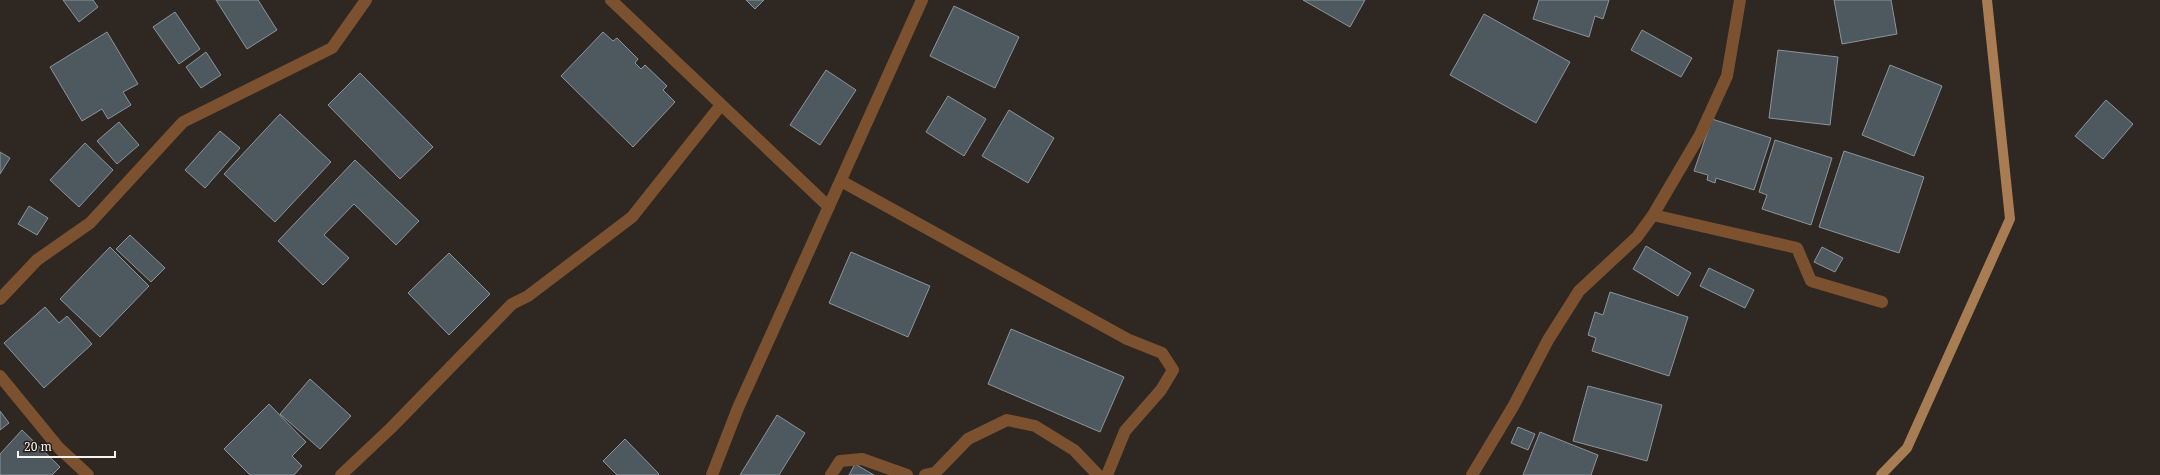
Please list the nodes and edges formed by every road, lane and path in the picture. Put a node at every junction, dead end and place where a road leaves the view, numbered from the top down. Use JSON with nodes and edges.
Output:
{"nodes":[{"id":1,"x":366,"y":0,"type":"edge"},
{"id":2,"x":611,"y":0,"type":"edge"},
{"id":3,"x":922,"y":0,"type":"edge"},
{"id":4,"x":1740,"y":0,"type":"edge"},
{"id":5,"x":721,"y":105,"type":"junction"},
{"id":6,"x":841,"y":180,"type":"junction"},
{"id":7,"x":829,"y":207,"type":"junction"},
{"id":8,"x":1653,"y":215,"type":"junction"},
{"id":9,"x":0,"y":299,"type":"edge"},
{"id":10,"x":1882,"y":302,"type":"dead end"},
{"id":11,"x":0,"y":376,"type":"edge"},
{"id":12,"x":88,"y":475,"type":"edge"},
{"id":13,"x":341,"y":475,"type":"edge"},
{"id":14,"x":712,"y":475,"type":"edge"},
{"id":15,"x":830,"y":475,"type":"edge"},
{"id":16,"x":907,"y":475,"type":"edge"},
{"id":17,"x":925,"y":475,"type":"edge"},
{"id":18,"x":1098,"y":475,"type":"edge"},
{"id":19,"x":1106,"y":475,"type":"edge"},
{"id":20,"x":1472,"y":475,"type":"edge"}],
"edges":[{"from":1,"to":9,"type":"street"},
{"from":2,"to":5,"type":"street"},
{"from":3,"to":6,"type":"street"},
{"from":4,"to":8,"type":"street"},
{"from":5,"to":7,"type":"street"},
{"from":5,"to":13,"type":"street"},
{"from":6,"to":7,"type":"street"},
{"from":6,"to":19,"type":"street"},
{"from":7,"to":14,"type":"street"},
{"from":8,"to":10,"type":"street"},
{"from":8,"to":20,"type":"street"},
{"from":11,"to":12,"type":"street"},
{"from":15,"to":16,"type":"street"},
{"from":17,"to":18,"type":"street"}]}
